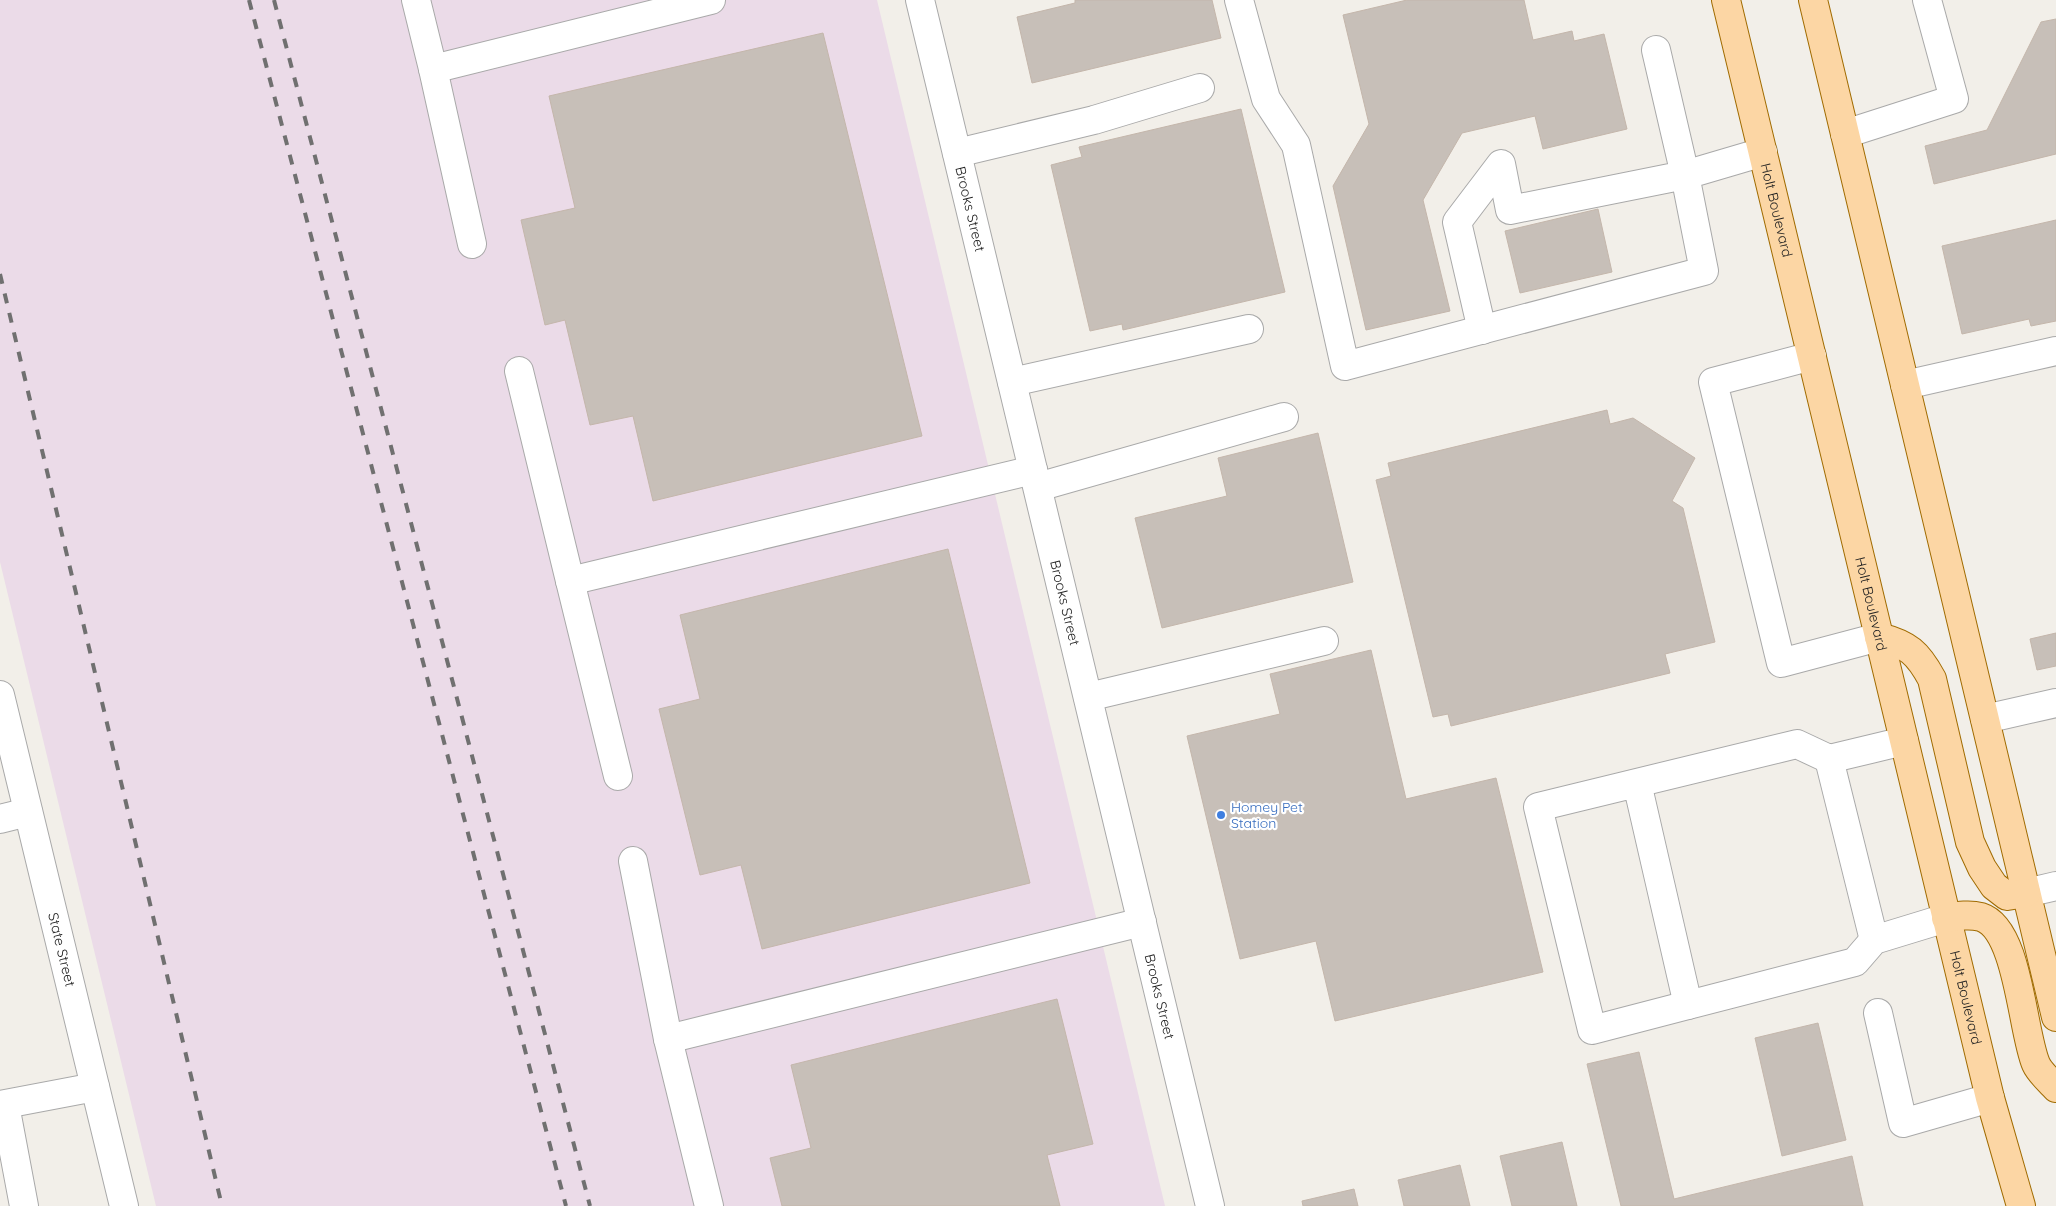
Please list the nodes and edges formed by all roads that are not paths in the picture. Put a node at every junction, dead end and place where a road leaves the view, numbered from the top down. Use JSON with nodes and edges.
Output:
{"nodes":[{"id":1,"x":416,"y":0,"type":"edge"},
{"id":2,"x":711,"y":0,"type":"edge"},
{"id":3,"x":920,"y":0,"type":"edge"},
{"id":4,"x":1239,"y":0,"type":"edge"},
{"id":5,"x":1726,"y":0,"type":"edge"},
{"id":6,"x":1813,"y":0,"type":"edge"},
{"id":7,"x":1927,"y":0,"type":"edge"},
{"id":8,"x":1656,"y":50,"type":"dead end"},
{"id":9,"x":433,"y":69,"type":"junction"},
{"id":10,"x":1200,"y":88,"type":"dead end"},
{"id":11,"x":1845,"y":134,"type":"junction"},
{"id":12,"x":1763,"y":152,"type":"junction"},
{"id":13,"x":957,"y":153,"type":"junction"},
{"id":14,"x":1685,"y":175,"type":"junction"},
{"id":15,"x":472,"y":244,"type":"dead end"},
{"id":16,"x":1249,"y":329,"type":"dead end"},
{"id":17,"x":1482,"y":330,"type":"junction"},
{"id":18,"x":2056,"y":352,"type":"edge"},
{"id":19,"x":1812,"y":356,"type":"junction"},
{"id":20,"x":519,"y":371,"type":"dead end"},
{"id":21,"x":1012,"y":382,"type":"junction"},
{"id":22,"x":1905,"y":385,"type":"junction"},
{"id":23,"x":1284,"y":416,"type":"dead end"},
{"id":24,"x":1036,"y":479,"type":"junction"},
{"id":25,"x":570,"y":581,"type":"junction"},
{"id":26,"x":1879,"y":637,"type":"junction"},
{"id":27,"x":1324,"y":641,"type":"dead end"},
{"id":28,"x":0,"y":695,"type":"edge"},
{"id":29,"x":1088,"y":697,"type":"junction"},
{"id":30,"x":2056,"y":703,"type":"edge"},
{"id":31,"x":1985,"y":719,"type":"junction"},
{"id":32,"x":1904,"y":741,"type":"junction"},
{"id":33,"x":1829,"y":759,"type":"junction"},
{"id":34,"x":618,"y":776,"type":"dead end"},
{"id":35,"x":1637,"y":783,"type":"junction"},
{"id":36,"x":28,"y":812,"type":"junction"},
{"id":37,"x":0,"y":819,"type":"edge"},
{"id":38,"x":632,"y":861,"type":"dead end"},
{"id":39,"x":2056,"y":886,"type":"edge"},
{"id":40,"x":2026,"y":893,"type":"junction"},
{"id":41,"x":1946,"y":918,"type":"junction"},
{"id":42,"x":1142,"y":922,"type":"junction"},
{"id":43,"x":1874,"y":940,"type":"junction"},
{"id":44,"x":1688,"y":1005,"type":"junction"},
{"id":45,"x":1878,"y":1013,"type":"dead end"},
{"id":46,"x":2056,"y":1017,"type":"edge"},
{"id":47,"x":668,"y":1039,"type":"junction"},
{"id":48,"x":95,"y":1086,"type":"junction"},
{"id":49,"x":2056,"y":1088,"type":"edge"},
{"id":50,"x":1990,"y":1098,"type":"junction"},
{"id":51,"x":2,"y":1105,"type":"edge"},
{"id":52,"x":24,"y":1206,"type":"edge"},
{"id":53,"x":124,"y":1206,"type":"edge"},
{"id":54,"x":709,"y":1206,"type":"edge"},
{"id":55,"x":1210,"y":1206,"type":"edge"},
{"id":56,"x":2020,"y":1206,"type":"edge"}],
"edges":[{"from":1,"to":9,"type":"street"},
{"from":2,"to":9,"type":"street"},
{"from":3,"to":13,"type":"street","name":"Brooks Street"},
{"from":4,"to":17,"type":"street"},
{"from":5,"to":12,"type":"main road","name":"Holt Boulevard"},
{"from":6,"to":11,"type":"main road"},
{"from":7,"to":11,"type":"street"},
{"from":8,"to":14,"type":"street"},
{"from":9,"to":15,"type":"street"},
{"from":10,"to":13,"type":"street"},
{"from":11,"to":22,"type":"main road"},
{"from":12,"to":14,"type":"street"},
{"from":12,"to":19,"type":"main road","name":"Holt Boulevard"},
{"from":13,"to":21,"type":"street","name":"Brooks Street"},
{"from":14,"to":17,"type":"street"},
{"from":14,"to":17,"type":"street"},
{"from":16,"to":21,"type":"street"},
{"from":18,"to":22,"type":"street"},
{"from":19,"to":26,"type":"main road","name":"Holt Boulevard"},
{"from":19,"to":26,"type":"street"},
{"from":20,"to":25,"type":"street"},
{"from":21,"to":24,"type":"street","name":"Brooks Street"},
{"from":22,"to":31,"type":"main road"},
{"from":23,"to":24,"type":"street"},
{"from":24,"to":25,"type":"street"},
{"from":24,"to":29,"type":"street","name":"Brooks Street"},
{"from":25,"to":34,"type":"street"},
{"from":26,"to":32,"type":"main road","name":"Holt Boulevard"},
{"from":26,"to":40,"type":"main road"},
{"from":27,"to":29,"type":"street"},
{"from":28,"to":36,"type":"street","name":"State Street"},
{"from":29,"to":42,"type":"street","name":"Brooks Street"},
{"from":30,"to":31,"type":"street"},
{"from":31,"to":40,"type":"main road"},
{"from":32,"to":33,"type":"street"},
{"from":32,"to":41,"type":"main road","name":"Holt Boulevard"},
{"from":33,"to":35,"type":"street"},
{"from":33,"to":43,"type":"street"},
{"from":35,"to":44,"type":"street"},
{"from":35,"to":44,"type":"street"},
{"from":36,"to":37,"type":"street"},
{"from":36,"to":48,"type":"street","name":"State Street"},
{"from":38,"to":47,"type":"street"},
{"from":39,"to":40,"type":"street"},
{"from":40,"to":46,"type":"main road"},
{"from":41,"to":43,"type":"street"},
{"from":41,"to":49,"type":"main road"},
{"from":41,"to":50,"type":"main road","name":"Holt Boulevard"},
{"from":42,"to":47,"type":"street"},
{"from":42,"to":55,"type":"street","name":"Brooks Street"},
{"from":43,"to":44,"type":"street"},
{"from":45,"to":50,"type":"street"},
{"from":47,"to":54,"type":"street"},
{"from":48,"to":51,"type":"street"},
{"from":48,"to":53,"type":"street","name":"State Street"},
{"from":50,"to":56,"type":"main road","name":"Holt Boulevard"},
{"from":51,"to":52,"type":"street"}]}
